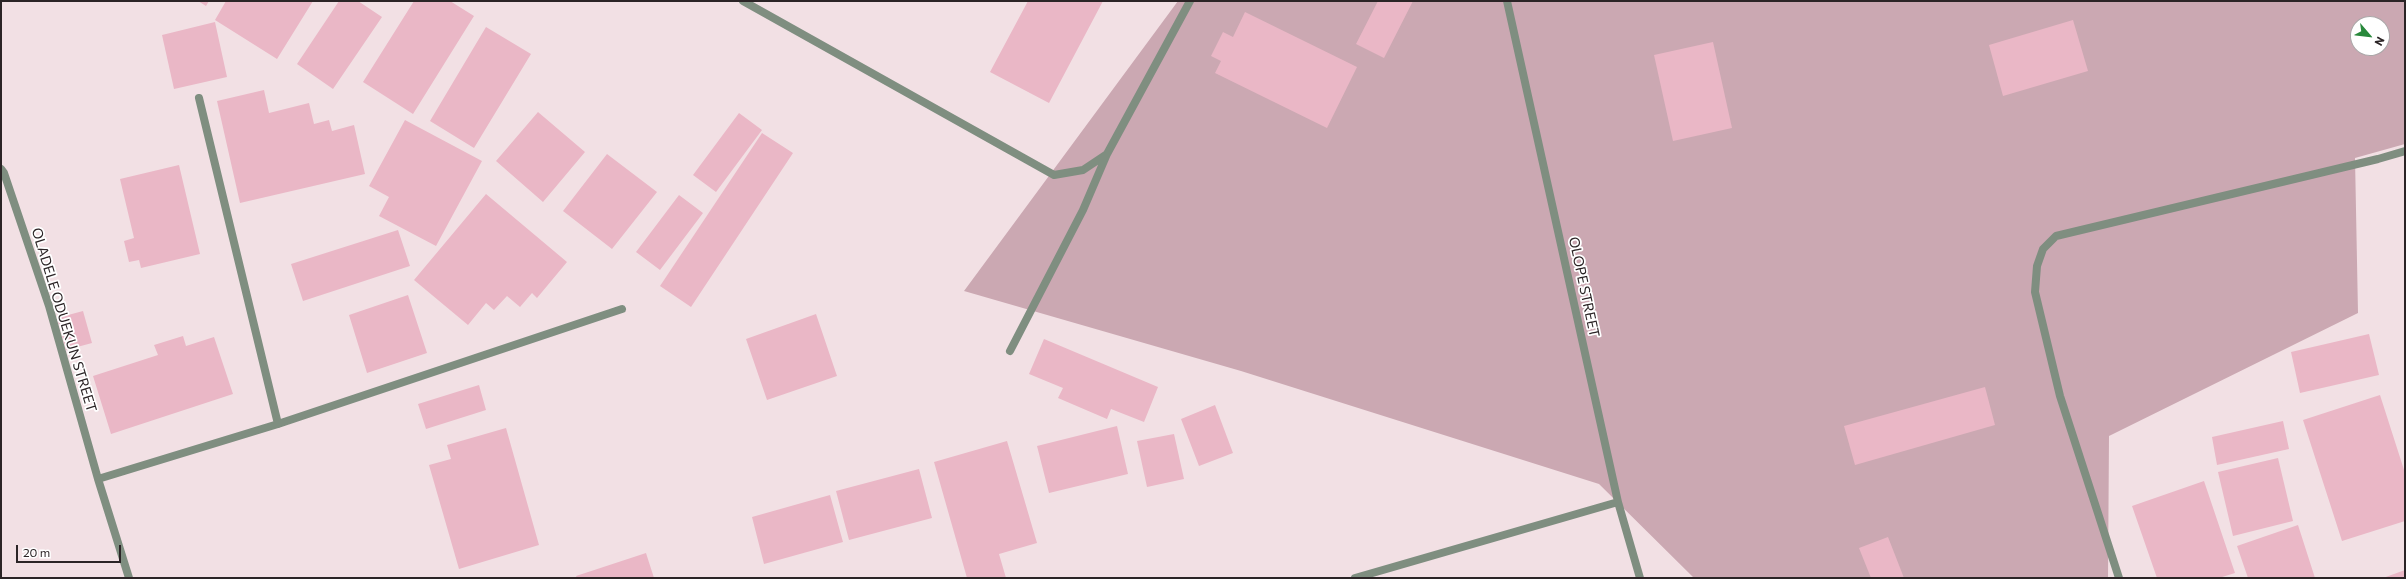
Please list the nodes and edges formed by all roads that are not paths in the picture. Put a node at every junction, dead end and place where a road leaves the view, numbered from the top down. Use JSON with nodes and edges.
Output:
{"nodes":[{"id":1,"x":743,"y":1,"type":"edge"},
{"id":2,"x":1190,"y":1,"type":"edge"},
{"id":3,"x":1507,"y":1,"type":"edge"},
{"id":4,"x":199,"y":98,"type":"dead end"},
{"id":5,"x":2405,"y":151,"type":"edge"},
{"id":6,"x":1107,"y":154,"type":"junction"},
{"id":7,"x":1,"y":169,"type":"edge"},
{"id":8,"x":622,"y":309,"type":"dead end"},
{"id":9,"x":1010,"y":351,"type":"dead end"},
{"id":10,"x":278,"y":424,"type":"junction"},
{"id":11,"x":98,"y":479,"type":"junction"},
{"id":12,"x":1618,"y":502,"type":"junction"},
{"id":13,"x":129,"y":578,"type":"edge"},
{"id":14,"x":1355,"y":578,"type":"edge"},
{"id":15,"x":1640,"y":578,"type":"edge"},
{"id":16,"x":2119,"y":578,"type":"edge"}],
"edges":[{"from":1,"to":6,"type":"street"},
{"from":2,"to":6,"type":"street"},
{"from":3,"to":12,"type":"street","name":"OLOPE STREET"},
{"from":4,"to":10,"type":"street"},
{"from":5,"to":16,"type":"street"},
{"from":6,"to":9,"type":"street"},
{"from":7,"to":11,"type":"street","name":"OLADELE ODUEKUN STREET"},
{"from":8,"to":10,"type":"street"},
{"from":10,"to":11,"type":"street"},
{"from":11,"to":13,"type":"street","name":"OLADELE ODUEKUN STREET"},
{"from":12,"to":14,"type":"street"},
{"from":12,"to":15,"type":"street","name":"OLOPE STREET"}]}
